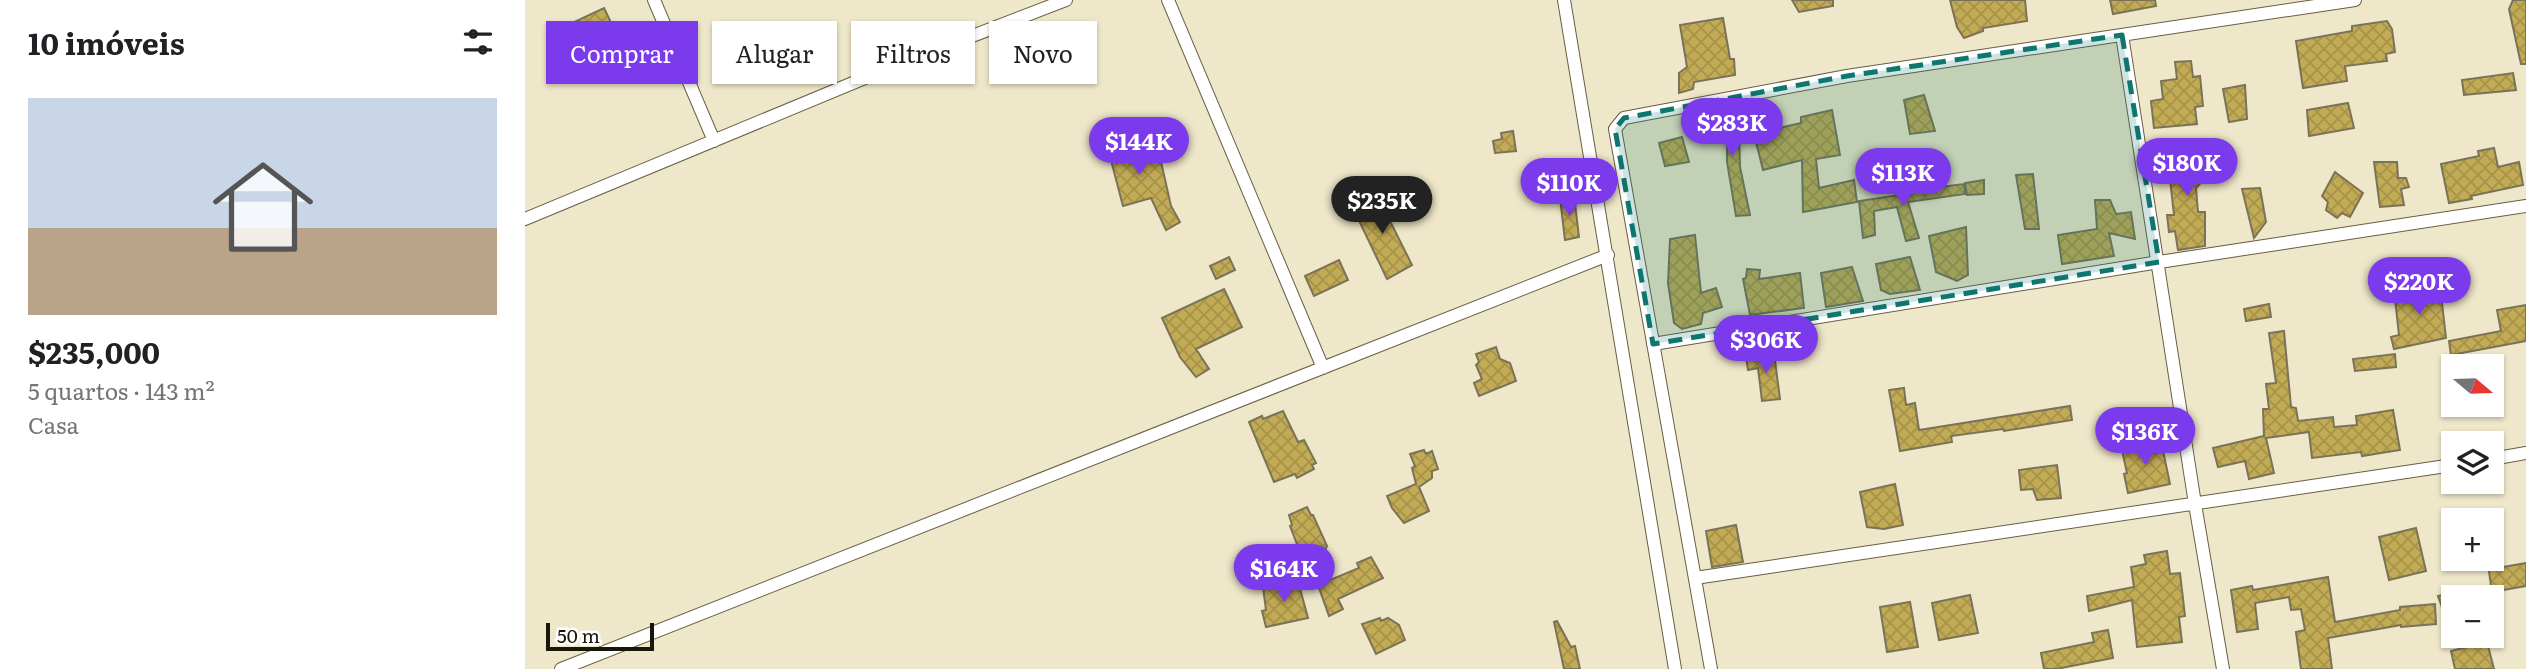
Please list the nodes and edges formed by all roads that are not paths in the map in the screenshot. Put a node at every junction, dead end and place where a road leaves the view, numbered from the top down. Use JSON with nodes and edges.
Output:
{"nodes":[{"id":1,"x":654,"y":0,"type":"edge"},
{"id":2,"x":1066,"y":0,"type":"edge"},
{"id":3,"x":1168,"y":0,"type":"edge"},
{"id":4,"x":1564,"y":0,"type":"edge"},
{"id":5,"x":2355,"y":0,"type":"edge"},
{"id":6,"x":2313,"y":3,"type":"edge"},
{"id":7,"x":2122,"y":35,"type":"junction"},
{"id":8,"x":714,"y":141,"type":"junction"},
{"id":9,"x":2526,"y":206,"type":"edge"},
{"id":10,"x":525,"y":219,"type":"edge"},
{"id":11,"x":1608,"y":255,"type":"junction"},
{"id":12,"x":2159,"y":262,"type":"junction"},
{"id":13,"x":1653,"y":344,"type":"junction"},
{"id":14,"x":1323,"y":368,"type":"junction"},
{"id":15,"x":2526,"y":453,"type":"edge"},
{"id":16,"x":2504,"y":457,"type":"edge"},
{"id":17,"x":2441,"y":467,"type":"edge"},
{"id":18,"x":2195,"y":504,"type":"junction"},
{"id":19,"x":1695,"y":578,"type":"junction"},
{"id":20,"x":561,"y":669,"type":"edge"},
{"id":21,"x":1675,"y":669,"type":"edge"},
{"id":22,"x":1711,"y":669,"type":"edge"},
{"id":23,"x":2223,"y":669,"type":"edge"}],
"edges":[{"from":1,"to":8,"type":"street"},
{"from":2,"to":8,"type":"street"},
{"from":3,"to":14,"type":"street"},
{"from":4,"to":11,"type":"street"},
{"from":5,"to":6,"type":"street"},
{"from":6,"to":7,"type":"street"},
{"from":7,"to":12,"type":"street"},
{"from":7,"to":13,"type":"street"},
{"from":8,"to":10,"type":"street"},
{"from":9,"to":12,"type":"street"},
{"from":11,"to":14,"type":"street"},
{"from":11,"to":21,"type":"street"},
{"from":12,"to":13,"type":"street"},
{"from":12,"to":18,"type":"street"},
{"from":13,"to":19,"type":"street"},
{"from":14,"to":20,"type":"street"},
{"from":15,"to":16,"type":"street"},
{"from":17,"to":18,"type":"street"},
{"from":18,"to":19,"type":"street"},
{"from":18,"to":23,"type":"street"},
{"from":19,"to":22,"type":"street"}]}
